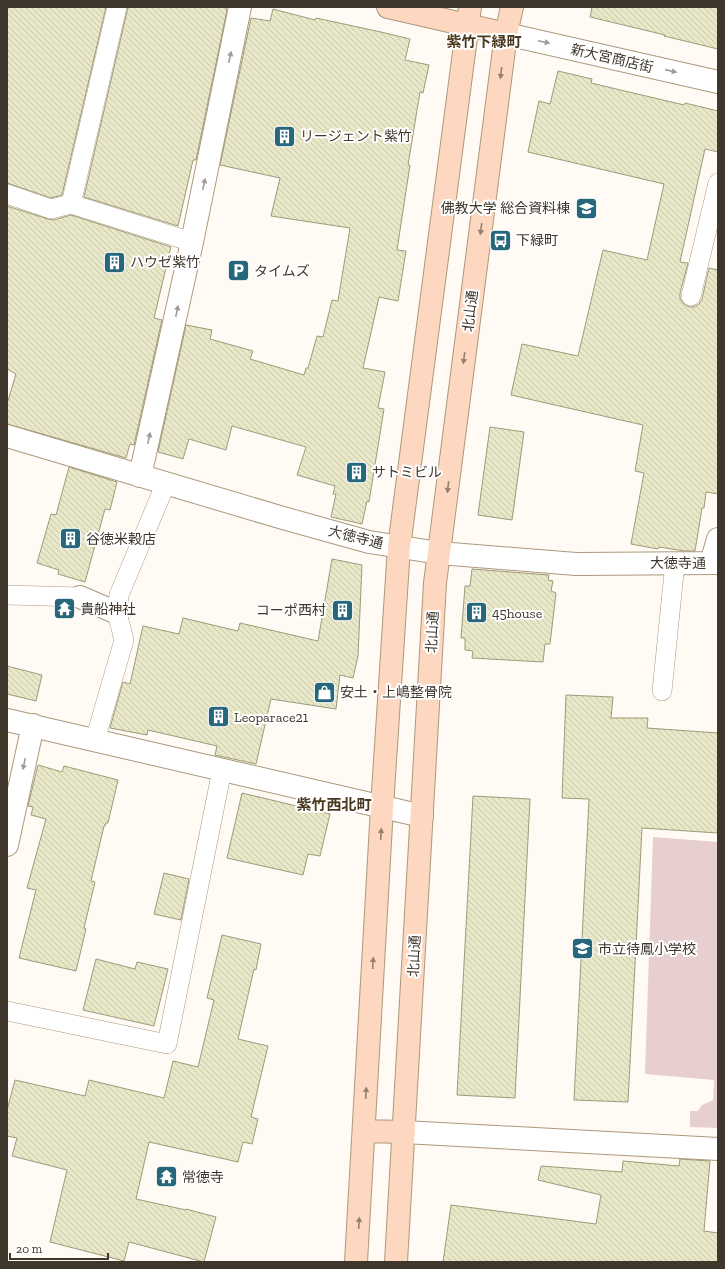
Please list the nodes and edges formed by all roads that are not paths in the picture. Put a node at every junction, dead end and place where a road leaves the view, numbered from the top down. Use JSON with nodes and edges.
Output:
{"nodes":[{"id":1,"x":117,"y":7,"type":"edge"},
{"id":2,"x":240,"y":7,"type":"edge"},
{"id":3,"x":388,"y":7,"type":"edge"},
{"id":4,"x":512,"y":7,"type":"edge"},
{"id":5,"x":468,"y":16,"type":"edge"},
{"id":6,"x":506,"y":34,"type":"junction"},
{"id":7,"x":718,"y":82,"type":"edge"},
{"id":8,"x":718,"y":184,"type":"edge"},
{"id":9,"x":7,"y":194,"type":"edge"},
{"id":10,"x":72,"y":204,"type":"junction"},
{"id":11,"x":192,"y":242,"type":"junction"},
{"id":12,"x":691,"y":296,"type":"dead end"},
{"id":13,"x":7,"y":436,"type":"edge"},
{"id":14,"x":140,"y":476,"type":"junction"},
{"id":15,"x":166,"y":483,"type":"junction"},
{"id":16,"x":718,"y":539,"type":"edge"},
{"id":17,"x":400,"y":547,"type":"junction"},
{"id":18,"x":439,"y":553,"type":"junction"},
{"id":19,"x":675,"y":563,"type":"junction"},
{"id":20,"x":714,"y":563,"type":"edge"},
{"id":21,"x":7,"y":595,"type":"edge"},
{"id":22,"x":80,"y":597,"type":"joint"},
{"id":23,"x":117,"y":613,"type":"junction"},
{"id":24,"x":662,"y":691,"type":"dead end"},
{"id":25,"x":7,"y":720,"type":"edge"},
{"id":26,"x":32,"y":726,"type":"junction"},
{"id":27,"x":95,"y":740,"type":"junction"},
{"id":28,"x":222,"y":770,"type":"junction"},
{"id":29,"x":382,"y":807,"type":"junction"},
{"id":30,"x":422,"y":816,"type":"junction"},
{"id":31,"x":7,"y":845,"type":"edge"},
{"id":32,"x":7,"y":1011,"type":"edge"},
{"id":33,"x":364,"y":1131,"type":"junction"},
{"id":34,"x":404,"y":1132,"type":"junction"},
{"id":35,"x":718,"y":1149,"type":"edge"},
{"id":36,"x":356,"y":1262,"type":"edge"},
{"id":37,"x":396,"y":1262,"type":"edge"}],
"edges":[{"from":1,"to":10,"type":"lane"},
{"from":11,"to":2,"type":"street","one_way":true},
{"from":3,"to":5,"type":"street"},
{"from":4,"to":6,"type":"street","name":"北山通"},
{"from":5,"to":6,"type":"street"},
{"from":5,"to":17,"type":"street"},
{"from":6,"to":7,"type":"street","name":"新大宮商店街","one_way":true},
{"from":6,"to":18,"type":"street","name":"北山通","one_way":true},
{"from":8,"to":12,"type":"lane"},
{"from":9,"to":10,"type":"lane"},
{"from":10,"to":11,"type":"lane"},
{"from":14,"to":11,"type":"street","one_way":true},
{"from":13,"to":14,"type":"street","name":"大徳寺通"},
{"from":14,"to":15,"type":"street","name":"大徳寺通"},
{"from":15,"to":17,"type":"street","name":"大徳寺通"},
{"from":15,"to":23,"type":"lane"},
{"from":16,"to":20,"type":"street"},
{"from":17,"to":18,"type":"street","name":"大徳寺通"},
{"from":17,"to":29,"type":"street"},
{"from":18,"to":19,"type":"street","name":"大徳寺通"},
{"from":18,"to":30,"type":"street","name":"北山通"},
{"from":19,"to":20,"type":"street","name":"大徳寺通"},
{"from":19,"to":24,"type":"lane"},
{"from":21,"to":22,"type":"lane"},
{"from":22,"to":23,"type":"street"},
{"from":23,"to":27,"type":"lane"},
{"from":25,"to":26,"type":"street"},
{"from":26,"to":27,"type":"street"},
{"from":26,"to":31,"type":"street","one_way":true},
{"from":27,"to":28,"type":"street"},
{"from":28,"to":29,"type":"street"},
{"from":28,"to":32,"type":"lane"},
{"from":29,"to":30,"type":"street"},
{"from":33,"to":29,"type":"street","one_way":true},
{"from":30,"to":34,"type":"street","name":"北山通"},
{"from":33,"to":34,"type":"street"},
{"from":36,"to":33,"type":"street","one_way":true},
{"from":34,"to":35,"type":"street"},
{"from":34,"to":37,"type":"street","name":"北山通"}]}
